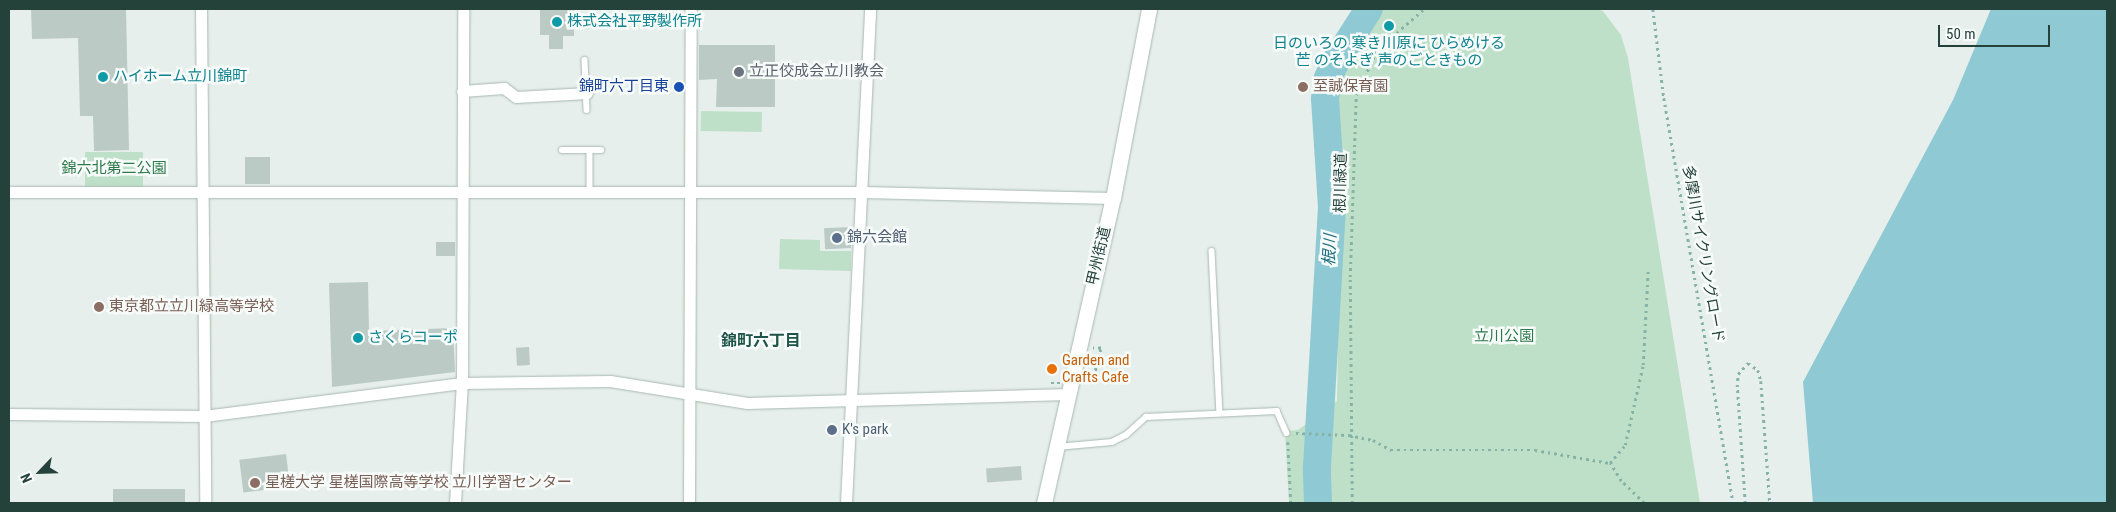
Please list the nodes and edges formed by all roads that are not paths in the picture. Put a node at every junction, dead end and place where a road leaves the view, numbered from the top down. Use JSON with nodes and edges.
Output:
{"nodes":[{"id":1,"x":201,"y":9,"type":"edge"},
{"id":2,"x":462,"y":9,"type":"edge"},
{"id":3,"x":691,"y":9,"type":"edge"},
{"id":4,"x":870,"y":9,"type":"edge"},
{"id":5,"x":1149,"y":9,"type":"edge"},
{"id":6,"x":585,"y":60,"type":"dead end"},
{"id":7,"x":462,"y":91,"type":"junction"},
{"id":8,"x":587,"y":93,"type":"junction"},
{"id":9,"x":587,"y":110,"type":"dead end"},
{"id":10,"x":562,"y":150,"type":"dead end"},
{"id":11,"x":590,"y":150,"type":"junction"},
{"id":12,"x":601,"y":150,"type":"dead end"},
{"id":13,"x":202,"y":191,"type":"junction"},
{"id":14,"x":9,"y":192,"type":"edge"},
{"id":15,"x":863,"y":192,"type":"junction"},
{"id":16,"x":590,"y":193,"type":"junction"},
{"id":17,"x":689,"y":193,"type":"junction"},
{"id":18,"x":461,"y":194,"type":"junction"},
{"id":19,"x":1113,"y":198,"type":"junction"},
{"id":20,"x":1212,"y":251,"type":"dead end"},
{"id":21,"x":462,"y":383,"type":"junction"},
{"id":22,"x":688,"y":394,"type":"junction"},
{"id":23,"x":1069,"y":394,"type":"junction"},
{"id":24,"x":850,"y":401,"type":"junction"},
{"id":25,"x":1220,"y":413,"type":"junction"},
{"id":26,"x":9,"y":414,"type":"edge"},
{"id":27,"x":204,"y":416,"type":"junction"},
{"id":28,"x":1287,"y":433,"type":"road end"},
{"id":29,"x":1057,"y":447,"type":"junction"},
{"id":30,"x":205,"y":503,"type":"edge"},
{"id":31,"x":454,"y":503,"type":"edge"},
{"id":32,"x":689,"y":503,"type":"edge"},
{"id":33,"x":846,"y":503,"type":"edge"},
{"id":34,"x":1044,"y":503,"type":"edge"}],
"edges":[{"from":1,"to":13,"type":"street"},
{"from":2,"to":7,"type":"street"},
{"from":3,"to":17,"type":"street"},
{"from":4,"to":15,"type":"street"},
{"from":5,"to":19,"type":"main road","name":"甲州街道"},
{"from":6,"to":8,"type":"lane"},
{"from":7,"to":8,"type":"street"},
{"from":7,"to":18,"type":"street"},
{"from":8,"to":9,"type":"lane"},
{"from":10,"to":11,"type":"lane"},
{"from":11,"to":12,"type":"lane"},
{"from":11,"to":16,"type":"lane"},
{"from":13,"to":14,"type":"street"},
{"from":13,"to":18,"type":"street"},
{"from":13,"to":27,"type":"street"},
{"from":15,"to":17,"type":"street"},
{"from":15,"to":19,"type":"street"},
{"from":15,"to":24,"type":"street"},
{"from":16,"to":17,"type":"street"},
{"from":16,"to":18,"type":"street"},
{"from":17,"to":22,"type":"street"},
{"from":18,"to":21,"type":"street"},
{"from":19,"to":23,"type":"main road","name":"甲州街道"},
{"from":20,"to":25,"type":"lane"},
{"from":21,"to":22,"type":"street"},
{"from":21,"to":27,"type":"street"},
{"from":21,"to":31,"type":"street"},
{"from":22,"to":24,"type":"street"},
{"from":22,"to":32,"type":"street"},
{"from":23,"to":24,"type":"street"},
{"from":23,"to":29,"type":"main road","name":"甲州街道"},
{"from":24,"to":33,"type":"street"},
{"from":25,"to":28,"type":"lane"},
{"from":25,"to":29,"type":"lane"},
{"from":26,"to":27,"type":"street"},
{"from":27,"to":30,"type":"street"},
{"from":29,"to":34,"type":"main road","name":"甲州街道"}]}
